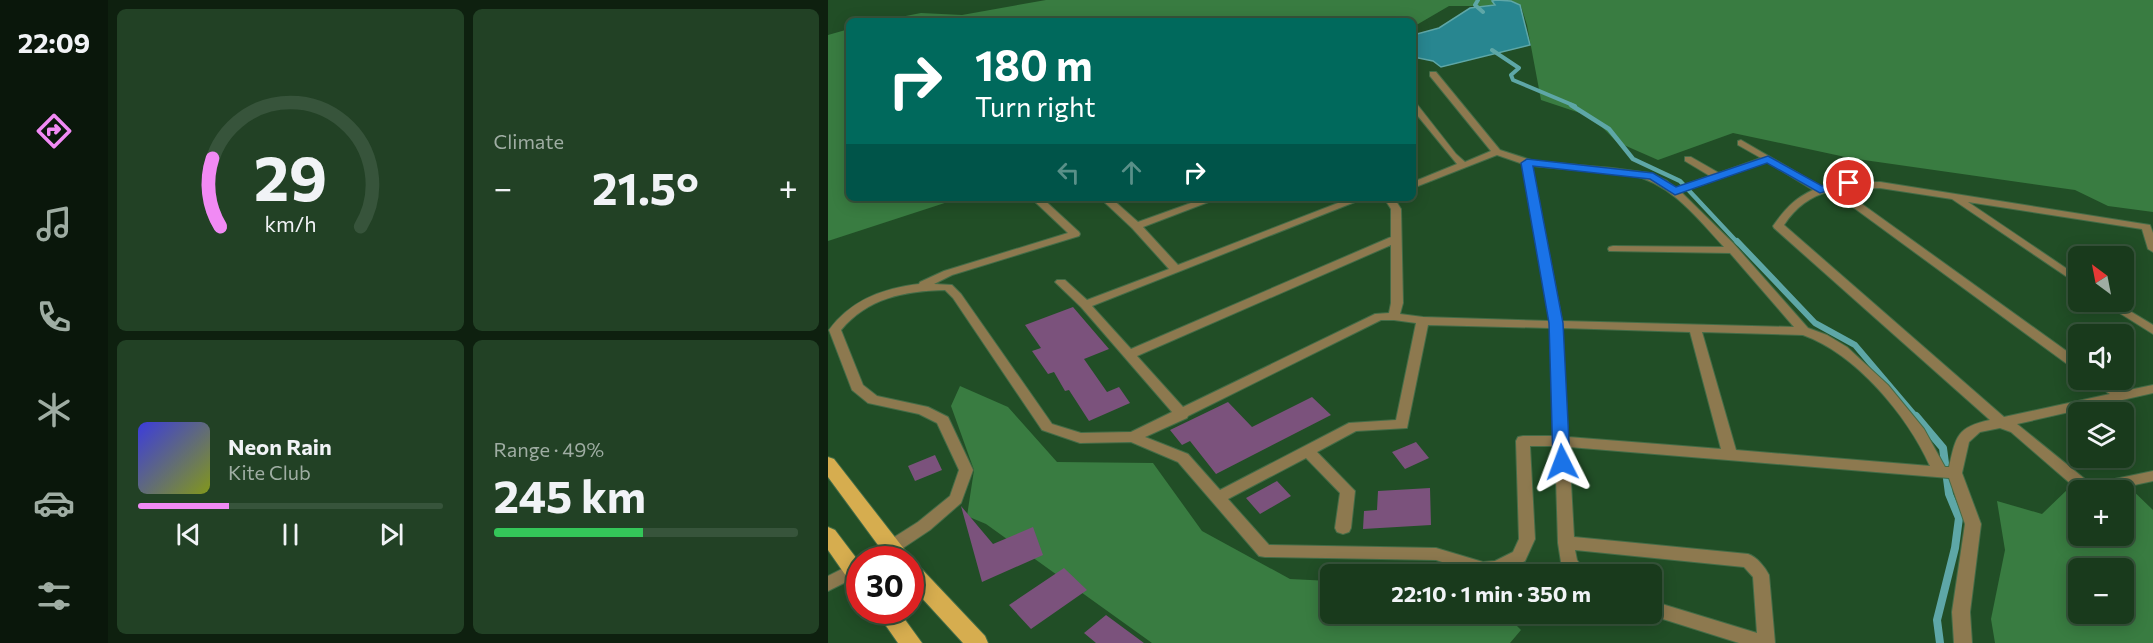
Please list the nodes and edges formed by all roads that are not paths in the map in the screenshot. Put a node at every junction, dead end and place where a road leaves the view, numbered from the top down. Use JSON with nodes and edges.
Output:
{"nodes":[{"id":1,"x":1433,"y":74,"type":"dead end"},
{"id":2,"x":1416,"y":109,"type":"edge"},
{"id":3,"x":1741,"y":143,"type":"dead end"},
{"id":4,"x":1497,"y":152,"type":"junction"},
{"id":5,"x":1688,"y":159,"type":"dead end"},
{"id":6,"x":1768,"y":159,"type":"junction"},
{"id":7,"x":1527,"y":163,"type":"junction"},
{"id":8,"x":1463,"y":165,"type":"junction"},
{"id":9,"x":1719,"y":177,"type":"junction"},
{"id":10,"x":1416,"y":184,"type":"edge"},
{"id":11,"x":1825,"y":188,"type":"junction"},
{"id":12,"x":1675,"y":192,"type":"junction"},
{"id":13,"x":1953,"y":196,"type":"junction"},
{"id":14,"x":1039,"y":201,"type":"edge"},
{"id":15,"x":1108,"y":201,"type":"edge"},
{"id":16,"x":1206,"y":201,"type":"edge"},
{"id":17,"x":1352,"y":201,"type":"edge"},
{"id":18,"x":1391,"y":201,"type":"edge"},
{"id":19,"x":1136,"y":226,"type":"junction"},
{"id":20,"x":1395,"y":239,"type":"junction"},
{"id":21,"x":1613,"y":249,"type":"dead end"},
{"id":22,"x":2153,"y":249,"type":"edge"},
{"id":23,"x":1732,"y":250,"type":"junction"},
{"id":24,"x":1175,"y":269,"type":"junction"},
{"id":25,"x":2068,"y":274,"type":"edge"},
{"id":26,"x":1061,"y":282,"type":"dead end"},
{"id":27,"x":920,"y":286,"type":"junction"},
{"id":28,"x":1085,"y":305,"type":"junction"},
{"id":29,"x":2124,"y":312,"type":"edge"},
{"id":30,"x":1394,"y":316,"type":"junction"},
{"id":31,"x":1423,"y":321,"type":"junction"},
{"id":32,"x":1556,"y":323,"type":"junction"},
{"id":33,"x":1695,"y":327,"type":"junction"},
{"id":34,"x":2153,"y":330,"type":"edge"},
{"id":35,"x":1804,"y":331,"type":"junction"},
{"id":36,"x":1131,"y":354,"type":"junction"},
{"id":37,"x":2068,"y":358,"type":"edge"},
{"id":38,"x":2153,"y":389,"type":"edge"},
{"id":39,"x":2113,"y":390,"type":"edge"},
{"id":40,"x":2123,"y":397,"type":"junction"},
{"id":41,"x":1182,"y":415,"type":"junction"},
{"id":42,"x":2002,"y":423,"type":"junction"},
{"id":43,"x":1133,"y":437,"type":"junction"},
{"id":44,"x":1560,"y":441,"type":"junction"},
{"id":45,"x":1307,"y":450,"type":"junction"},
{"id":46,"x":1730,"y":455,"type":"junction"},
{"id":47,"x":828,"y":464,"type":"edge"},
{"id":48,"x":1947,"y":472,"type":"junction"},
{"id":49,"x":2153,"y":476,"type":"edge"},
{"id":50,"x":1218,"y":498,"type":"junction"},
{"id":51,"x":1343,"y":528,"type":"dead end"},
{"id":52,"x":828,"y":535,"type":"edge"},
{"id":53,"x":1566,"y":543,"type":"junction"},
{"id":54,"x":890,"y":546,"type":"edge"},
{"id":55,"x":904,"y":546,"type":"edge"},
{"id":56,"x":846,"y":558,"type":"edge"},
{"id":57,"x":1571,"y":564,"type":"edge"},
{"id":58,"x":846,"y":577,"type":"edge"},
{"id":59,"x":828,"y":584,"type":"edge"},
{"id":60,"x":924,"y":585,"type":"edge"},
{"id":61,"x":1662,"y":611,"type":"edge"},
{"id":62,"x":896,"y":624,"type":"edge"},
{"id":63,"x":911,"y":643,"type":"edge"},
{"id":64,"x":977,"y":643,"type":"edge"},
{"id":65,"x":1765,"y":643,"type":"edge"},
{"id":66,"x":1964,"y":643,"type":"edge"}],
"edges":[{"from":1,"to":4,"type":"street"},
{"from":2,"to":8,"type":"street"},
{"from":3,"to":6,"type":"street"},
{"from":4,"to":7,"type":"street"},
{"from":4,"to":8,"type":"street"},
{"from":5,"to":9,"type":"street"},
{"from":6,"to":9,"type":"street"},
{"from":6,"to":11,"type":"street"},
{"from":7,"to":12,"type":"street"},
{"from":7,"to":32,"type":"street"},
{"from":8,"to":10,"type":"street"},
{"from":9,"to":12,"type":"street"},
{"from":11,"to":13,"type":"street"},
{"from":11,"to":37,"type":"street"},
{"from":11,"to":42,"type":"street"},
{"from":12,"to":23,"type":"street"},
{"from":13,"to":22,"type":"street"},
{"from":13,"to":25,"type":"street"},
{"from":14,"to":27,"type":"street"},
{"from":15,"to":19,"type":"street"},
{"from":16,"to":19,"type":"street"},
{"from":17,"to":24,"type":"street"},
{"from":18,"to":20,"type":"street"},
{"from":19,"to":24,"type":"street"},
{"from":20,"to":30,"type":"street"},
{"from":20,"to":36,"type":"street"},
{"from":21,"to":23,"type":"street"},
{"from":23,"to":35,"type":"street"},
{"from":24,"to":28,"type":"street"},
{"from":26,"to":28,"type":"street"},
{"from":27,"to":43,"type":"street"},
{"from":27,"to":55,"type":"street"},
{"from":28,"to":36,"type":"street"},
{"from":29,"to":34,"type":"street"},
{"from":30,"to":31,"type":"street"},
{"from":30,"to":41,"type":"street"},
{"from":31,"to":32,"type":"street"},
{"from":31,"to":45,"type":"street"},
{"from":32,"to":33,"type":"street"},
{"from":32,"to":44,"type":"street"},
{"from":33,"to":35,"type":"street"},
{"from":33,"to":46,"type":"street"},
{"from":35,"to":48,"type":"street"},
{"from":36,"to":41,"type":"street"},
{"from":38,"to":40,"type":"street"},
{"from":39,"to":40,"type":"street"},
{"from":40,"to":42,"type":"street"},
{"from":41,"to":43,"type":"street"},
{"from":42,"to":48,"type":"street"},
{"from":42,"to":49,"type":"street"},
{"from":43,"to":50,"type":"street"},
{"from":44,"to":46,"type":"street"},
{"from":44,"to":50,"type":"street"},
{"from":44,"to":53,"type":"street"},
{"from":45,"to":50,"type":"street"},
{"from":45,"to":51,"type":"street"},
{"from":46,"to":48,"type":"street"},
{"from":47,"to":54,"type":"main road"},
{"from":48,"to":66,"type":"street"},
{"from":52,"to":56,"type":"main road"},
{"from":53,"to":57,"type":"street"},
{"from":53,"to":65,"type":"street"},
{"from":58,"to":59,"type":"street"},
{"from":60,"to":64,"type":"main road"},
{"from":61,"to":65,"type":"street"},
{"from":62,"to":63,"type":"main road"}]}
